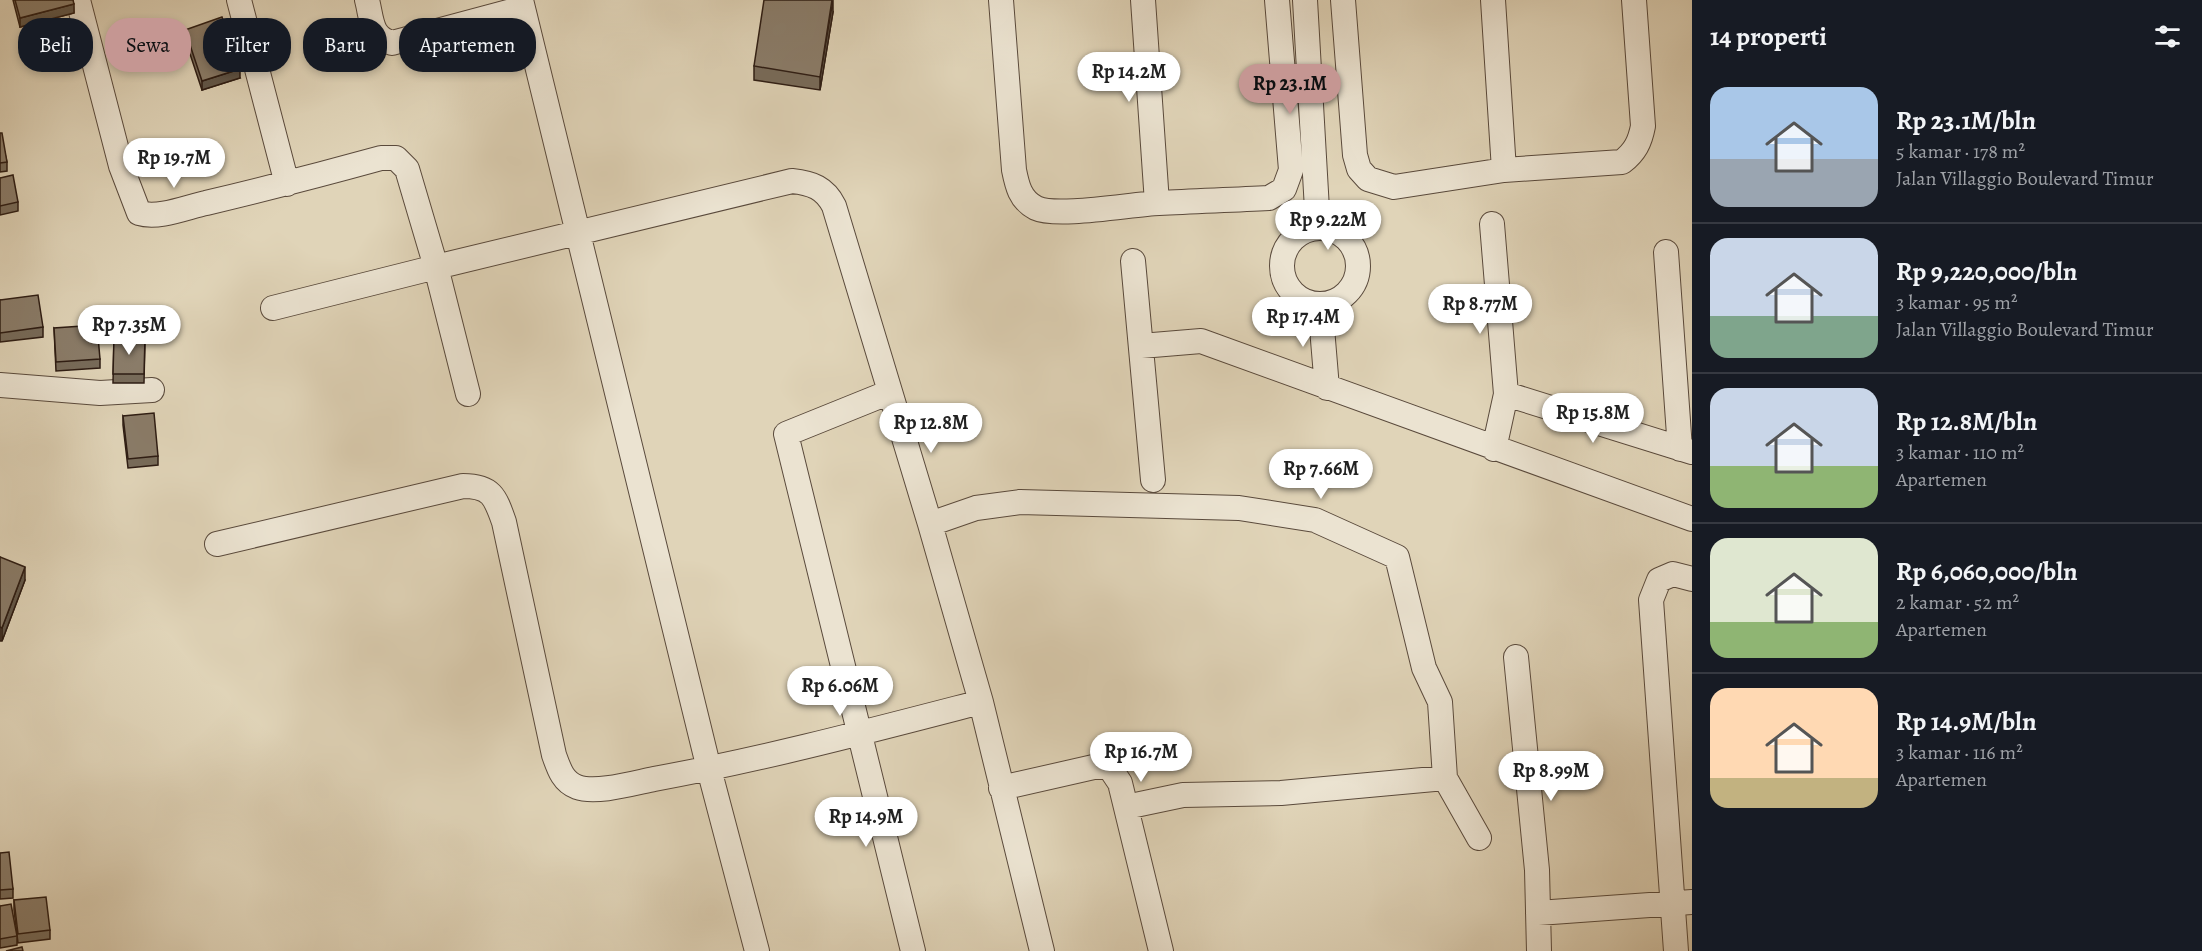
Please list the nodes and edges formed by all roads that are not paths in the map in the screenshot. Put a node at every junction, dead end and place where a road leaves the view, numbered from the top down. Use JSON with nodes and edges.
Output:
{"nodes":[{"id":1,"x":78,"y":0,"type":"edge"},
{"id":2,"x":239,"y":0,"type":"edge"},
{"id":3,"x":367,"y":0,"type":"edge"},
{"id":4,"x":1001,"y":0,"type":"edge"},
{"id":5,"x":1143,"y":0,"type":"edge"},
{"id":6,"x":1277,"y":0,"type":"edge"},
{"id":7,"x":1305,"y":0,"type":"edge"},
{"id":8,"x":1343,"y":0,"type":"edge"},
{"id":9,"x":1493,"y":0,"type":"edge"},
{"id":10,"x":1634,"y":0,"type":"edge"},
{"id":11,"x":523,"y":4,"type":"edge"},
{"id":12,"x":1504,"y":170,"type":"junction"},
{"id":13,"x":287,"y":184,"type":"junction"},
{"id":14,"x":1157,"y":203,"type":"junction"},
{"id":15,"x":1492,"y":224,"type":"dead end"},
{"id":16,"x":1318,"y":227,"type":"junction"},
{"id":17,"x":577,"y":233,"type":"junction"},
{"id":18,"x":1666,"y":252,"type":"dead end"},
{"id":19,"x":1133,"y":261,"type":"dead end"},
{"id":20,"x":436,"y":267,"type":"junction"},
{"id":21,"x":1320,"y":304,"type":"junction"},
{"id":22,"x":273,"y":308,"type":"dead end"},
{"id":23,"x":1141,"y":346,"type":"junction"},
{"id":24,"x":0,"y":385,"type":"edge"},
{"id":25,"x":1328,"y":387,"type":"junction"},
{"id":26,"x":152,"y":390,"type":"dead end"},
{"id":27,"x":890,"y":392,"type":"junction"},
{"id":28,"x":468,"y":394,"type":"dead end"},
{"id":29,"x":1506,"y":394,"type":"junction"},
{"id":30,"x":1494,"y":449,"type":"junction"},
{"id":31,"x":1686,"y":451,"type":"edge"},
{"id":32,"x":1153,"y":480,"type":"dead end"},
{"id":33,"x":1692,"y":519,"type":"edge"},
{"id":34,"x":930,"y":524,"type":"junction"},
{"id":35,"x":217,"y":544,"type":"dead end"},
{"id":36,"x":1692,"y":579,"type":"edge"},
{"id":37,"x":1516,"y":657,"type":"dead end"},
{"id":38,"x":981,"y":702,"type":"junction"},
{"id":39,"x":859,"y":734,"type":"junction"},
{"id":40,"x":709,"y":769,"type":"junction"},
{"id":41,"x":1445,"y":778,"type":"junction"},
{"id":42,"x":1001,"y":788,"type":"junction"},
{"id":43,"x":1126,"y":807,"type":"junction"},
{"id":44,"x":1479,"y":838,"type":"dead end"},
{"id":45,"x":1682,"y":903,"type":"edge"},
{"id":46,"x":1538,"y":913,"type":"junction"},
{"id":47,"x":757,"y":951,"type":"edge"},
{"id":48,"x":914,"y":951,"type":"edge"},
{"id":49,"x":1042,"y":951,"type":"edge"},
{"id":50,"x":1161,"y":951,"type":"edge"},
{"id":51,"x":1539,"y":951,"type":"edge"},
{"id":52,"x":1676,"y":951,"type":"edge"}],
"edges":[{"from":1,"to":13,"type":"street"},
{"from":2,"to":13,"type":"street"},
{"from":3,"to":11,"type":"street"},
{"from":4,"to":14,"type":"street"},
{"from":5,"to":14,"type":"street"},
{"from":6,"to":14,"type":"street"},
{"from":7,"to":16,"type":"street"},
{"from":8,"to":12,"type":"street"},
{"from":9,"to":12,"type":"street"},
{"from":10,"to":12,"type":"street"},
{"from":11,"to":17,"type":"street"},
{"from":13,"to":20,"type":"street"},
{"from":15,"to":29,"type":"street"},
{"from":16,"to":21,"type":"street"},
{"from":16,"to":21,"type":"street"},
{"from":17,"to":20,"type":"street"},
{"from":17,"to":27,"type":"street"},
{"from":17,"to":40,"type":"street"},
{"from":18,"to":31,"type":"street"},
{"from":19,"to":23,"type":"street"},
{"from":20,"to":22,"type":"street"},
{"from":20,"to":28,"type":"street"},
{"from":21,"to":25,"type":"street"},
{"from":23,"to":25,"type":"street"},
{"from":23,"to":32,"type":"street"},
{"from":24,"to":26,"type":"street"},
{"from":25,"to":30,"type":"street"},
{"from":27,"to":34,"type":"street"},
{"from":27,"to":39,"type":"street"},
{"from":29,"to":30,"type":"street"},
{"from":29,"to":31,"type":"street"},
{"from":30,"to":33,"type":"street"},
{"from":34,"to":38,"type":"street"},
{"from":34,"to":41,"type":"street"},
{"from":35,"to":40,"type":"street"},
{"from":36,"to":45,"type":"street"},
{"from":37,"to":46,"type":"street"},
{"from":38,"to":39,"type":"street"},
{"from":38,"to":42,"type":"street"},
{"from":39,"to":40,"type":"street"},
{"from":39,"to":48,"type":"street"},
{"from":40,"to":47,"type":"street"},
{"from":41,"to":43,"type":"street"},
{"from":41,"to":44,"type":"street"},
{"from":42,"to":43,"type":"street"},
{"from":42,"to":49,"type":"street"},
{"from":43,"to":50,"type":"street"},
{"from":45,"to":46,"type":"street"},
{"from":45,"to":52,"type":"street"},
{"from":46,"to":51,"type":"street"}]}
